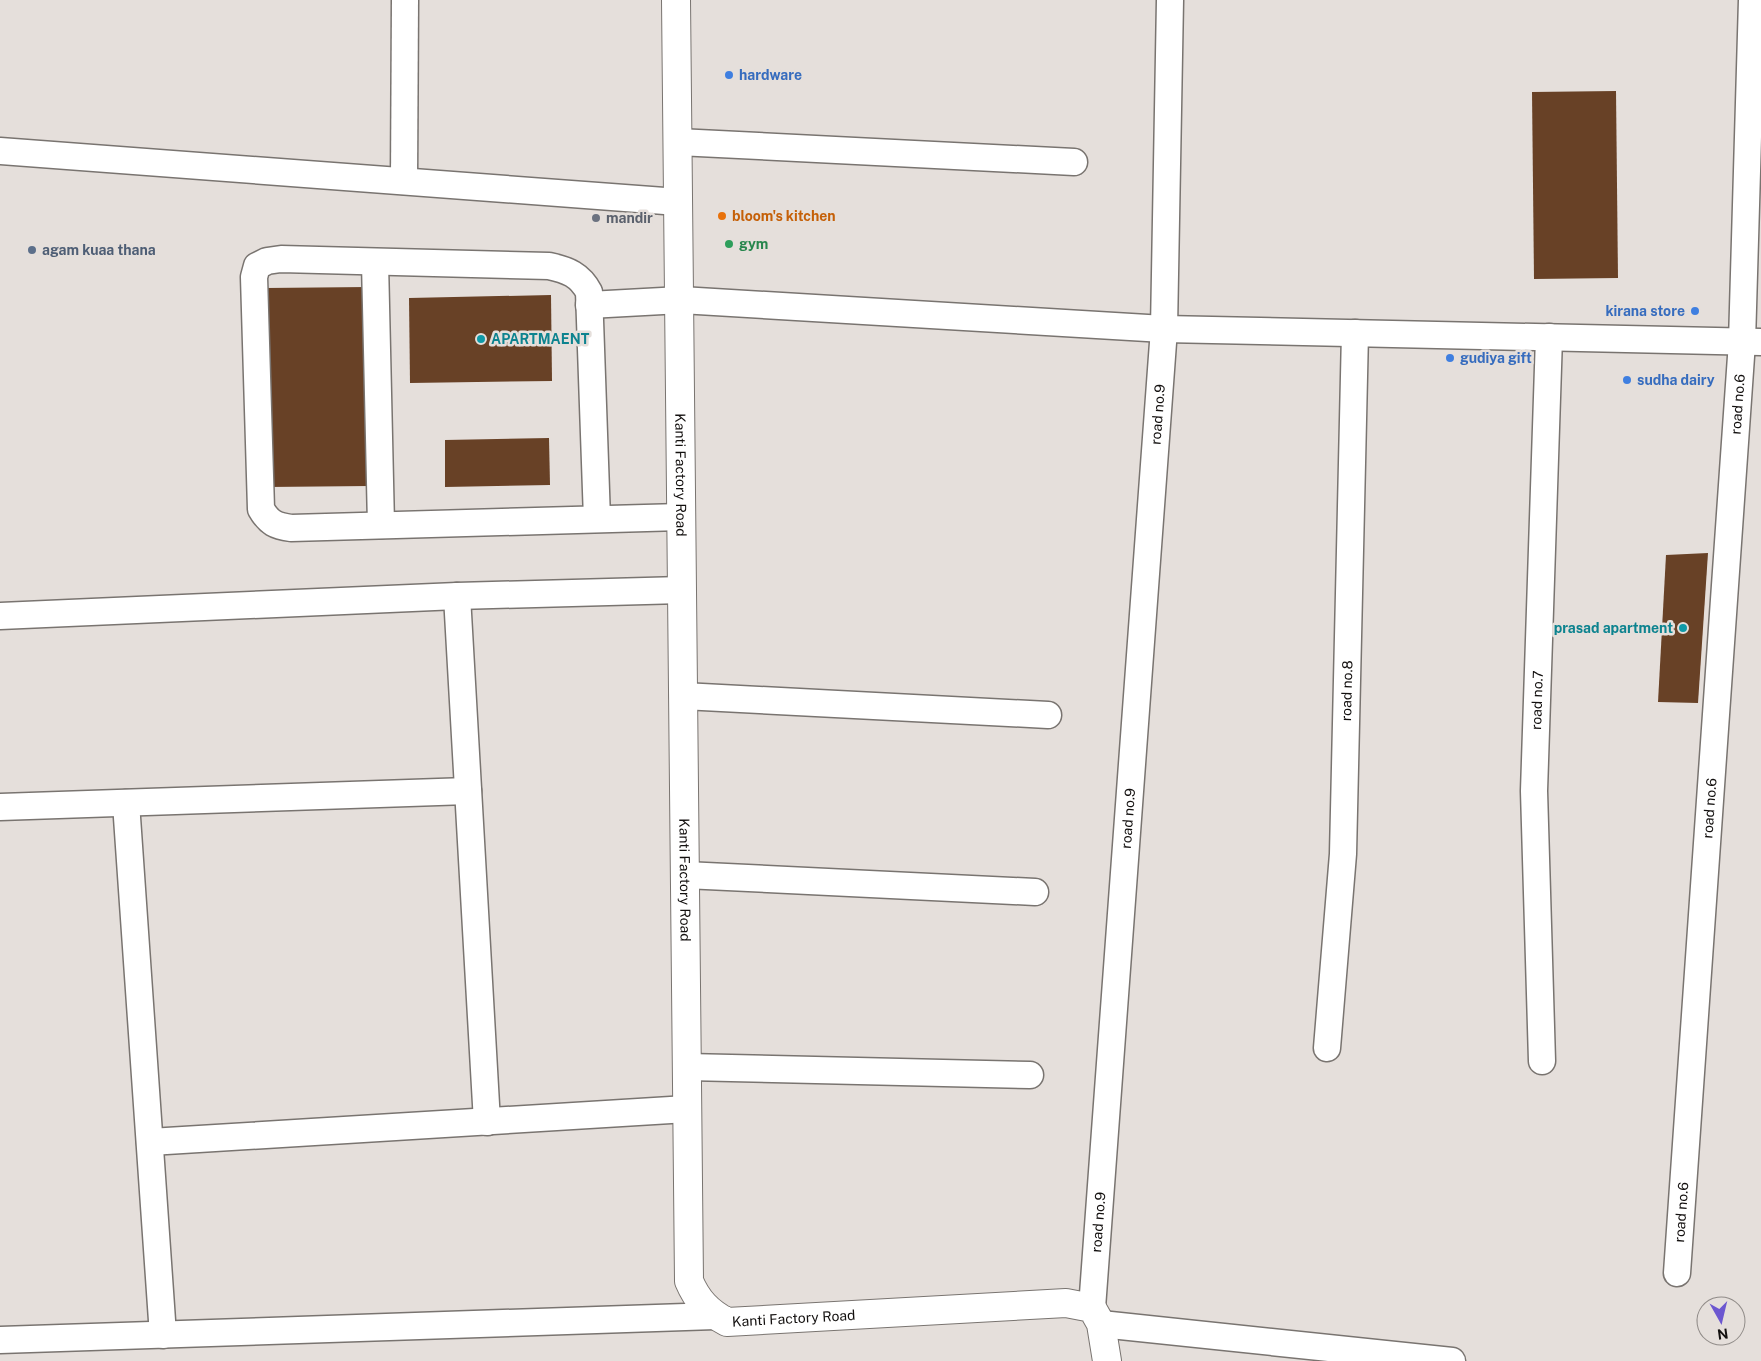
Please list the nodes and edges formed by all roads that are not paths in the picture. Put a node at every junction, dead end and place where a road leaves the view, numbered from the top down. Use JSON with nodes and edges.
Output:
{"nodes":[{"id":1,"x":405,"y":0,"type":"edge"},
{"id":2,"x":676,"y":0,"type":"edge"},
{"id":3,"x":1170,"y":0,"type":"edge"},
{"id":4,"x":1752,"y":0,"type":"edge"},
{"id":5,"x":678,"y":142,"type":"junction"},
{"id":6,"x":0,"y":151,"type":"edge"},
{"id":7,"x":1074,"y":162,"type":"dead end"},
{"id":8,"x":404,"y":180,"type":"junction"},
{"id":9,"x":678,"y":202,"type":"junction"},
{"id":10,"x":375,"y":262,"type":"junction"},
{"id":11,"x":681,"y":300,"type":"junction"},
{"id":12,"x":589,"y":305,"type":"junction"},
{"id":13,"x":1164,"y":329,"type":"junction"},
{"id":14,"x":1355,"y":333,"type":"junction"},
{"id":15,"x":1549,"y":337,"type":"junction"},
{"id":16,"x":1751,"y":342,"type":"edge"},
{"id":17,"x":682,"y":517,"type":"junction"},
{"id":18,"x":596,"y":519,"type":"junction"},
{"id":19,"x":381,"y":525,"type":"junction"},
{"id":20,"x":682,"y":590,"type":"junction"},
{"id":21,"x":457,"y":596,"type":"junction"},
{"id":22,"x":0,"y":616,"type":"edge"},
{"id":23,"x":683,"y":696,"type":"junction"},
{"id":24,"x":1048,"y":715,"type":"dead end"},
{"id":25,"x":468,"y":791,"type":"junction"},
{"id":26,"x":126,"y":803,"type":"junction"},
{"id":27,"x":0,"y":807,"type":"edge"},
{"id":28,"x":685,"y":875,"type":"junction"},
{"id":29,"x":1035,"y":892,"type":"dead end"},
{"id":30,"x":1328,"y":1048,"type":"dead end"},
{"id":31,"x":1542,"y":1061,"type":"dead end"},
{"id":32,"x":687,"y":1067,"type":"junction"},
{"id":33,"x":1030,"y":1075,"type":"dead end"},
{"id":34,"x":687,"y":1109,"type":"junction"},
{"id":35,"x":487,"y":1122,"type":"junction"},
{"id":36,"x":150,"y":1142,"type":"junction"},
{"id":37,"x":1677,"y":1273,"type":"dead end"},
{"id":38,"x":715,"y":1316,"type":"junction"},
{"id":39,"x":1101,"y":1333,"type":"edge"},
{"id":40,"x":163,"y":1335,"type":"junction"},
{"id":41,"x":0,"y":1340,"type":"edge"},
{"id":42,"x":1452,"y":1361,"type":"edge"}],
"edges":[{"from":1,"to":8,"type":"street"},
{"from":2,"to":5,"type":"street","name":"Kanti Factory Road"},
{"from":3,"to":13,"type":"street","name":"road no.9"},
{"from":4,"to":16,"type":"street","name":"road no.6"},
{"from":5,"to":7,"type":"street"},
{"from":5,"to":9,"type":"street","name":"Kanti Factory Road"},
{"from":6,"to":8,"type":"street"},
{"from":8,"to":9,"type":"street"},
{"from":9,"to":11,"type":"street","name":"Kanti Factory Road"},
{"from":10,"to":12,"type":"street"},
{"from":10,"to":19,"type":"street"},
{"from":10,"to":19,"type":"street"},
{"from":11,"to":12,"type":"street"},
{"from":11,"to":13,"type":"street"},
{"from":11,"to":17,"type":"street","name":"Kanti Factory Road"},
{"from":12,"to":18,"type":"street"},
{"from":13,"to":14,"type":"street"},
{"from":13,"to":39,"type":"street","name":"road no.9"},
{"from":14,"to":15,"type":"street"},
{"from":14,"to":30,"type":"street","name":"road no.8"},
{"from":15,"to":16,"type":"street"},
{"from":15,"to":31,"type":"street","name":"road no.7"},
{"from":16,"to":37,"type":"street","name":"road no.6"},
{"from":17,"to":18,"type":"street"},
{"from":17,"to":20,"type":"street","name":"Kanti Factory Road"},
{"from":18,"to":19,"type":"street"},
{"from":20,"to":21,"type":"street"},
{"from":20,"to":23,"type":"street","name":"Kanti Factory Road"},
{"from":21,"to":22,"type":"street"},
{"from":21,"to":25,"type":"street"},
{"from":23,"to":24,"type":"street"},
{"from":23,"to":28,"type":"street","name":"Kanti Factory Road"},
{"from":25,"to":26,"type":"street"},
{"from":25,"to":35,"type":"street"},
{"from":26,"to":27,"type":"street"},
{"from":26,"to":36,"type":"street"},
{"from":28,"to":29,"type":"street"},
{"from":28,"to":32,"type":"street","name":"Kanti Factory Road"},
{"from":32,"to":33,"type":"street"},
{"from":32,"to":34,"type":"street","name":"Kanti Factory Road"},
{"from":34,"to":35,"type":"street"},
{"from":34,"to":38,"type":"street","name":"Kanti Factory Road"},
{"from":35,"to":36,"type":"street"},
{"from":36,"to":40,"type":"street"},
{"from":38,"to":39,"type":"street","name":"Kanti Factory Road"},
{"from":38,"to":40,"type":"street"},
{"from":39,"to":42,"type":"street"},
{"from":40,"to":41,"type":"street"}]}
